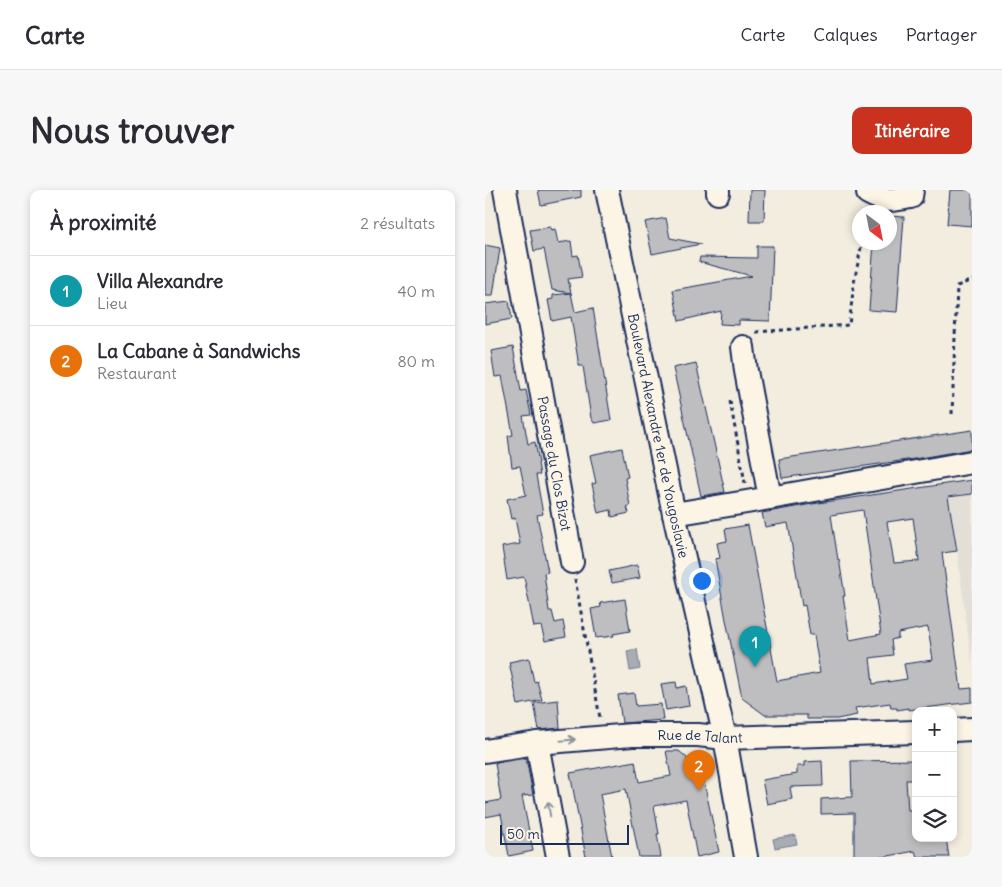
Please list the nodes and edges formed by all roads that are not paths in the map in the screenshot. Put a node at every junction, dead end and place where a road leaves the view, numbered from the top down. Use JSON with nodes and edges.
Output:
{"nodes":[{"id":1,"x":505,"y":190,"type":"edge"},
{"id":2,"x":607,"y":190,"type":"edge"},
{"id":3,"x":868,"y":190,"type":"edge"},
{"id":4,"x":912,"y":190,"type":"edge"},
{"id":5,"x":743,"y":347,"type":"dead end"},
{"id":6,"x":972,"y":462,"type":"edge"},
{"id":7,"x":770,"y":498,"type":"junction"},
{"id":8,"x":674,"y":514,"type":"junction"},
{"id":9,"x":572,"y":562,"type":"road end"},
{"id":10,"x":972,"y":728,"type":"edge"},
{"id":11,"x":957,"y":730,"type":"edge"},
{"id":12,"x":912,"y":732,"type":"edge"},
{"id":13,"x":725,"y":738,"type":"junction"},
{"id":14,"x":537,"y":743,"type":"junction"},
{"id":15,"x":485,"y":751,"type":"edge"},
{"id":16,"x":558,"y":857,"type":"edge"},
{"id":17,"x":746,"y":857,"type":"edge"}],
"edges":[{"from":1,"to":9,"type":"street","name":"Passage du Clos Bizot"},
{"from":2,"to":8,"type":"street","name":"Boulevard Alexandre 1er de Yougoslavie"},
{"from":3,"to":4,"type":"street"},
{"from":5,"to":7,"type":"street"},
{"from":6,"to":7,"type":"street"},
{"from":7,"to":8,"type":"street"},
{"from":8,"to":13,"type":"street","name":"Boulevard Alexandre 1er de Yougoslavie"},
{"from":10,"to":11,"type":"street"},
{"from":12,"to":13,"type":"street","name":"Rue de Talant"},
{"from":14,"to":13,"type":"street","name":"Rue de Talant","one_way":true},
{"from":13,"to":17,"type":"street","name":"Boulevard Alexandre 1er de Yougoslavie"},
{"from":14,"to":15,"type":"street","name":"Rue de Talant"},
{"from":16,"to":14,"type":"street","one_way":true}]}
